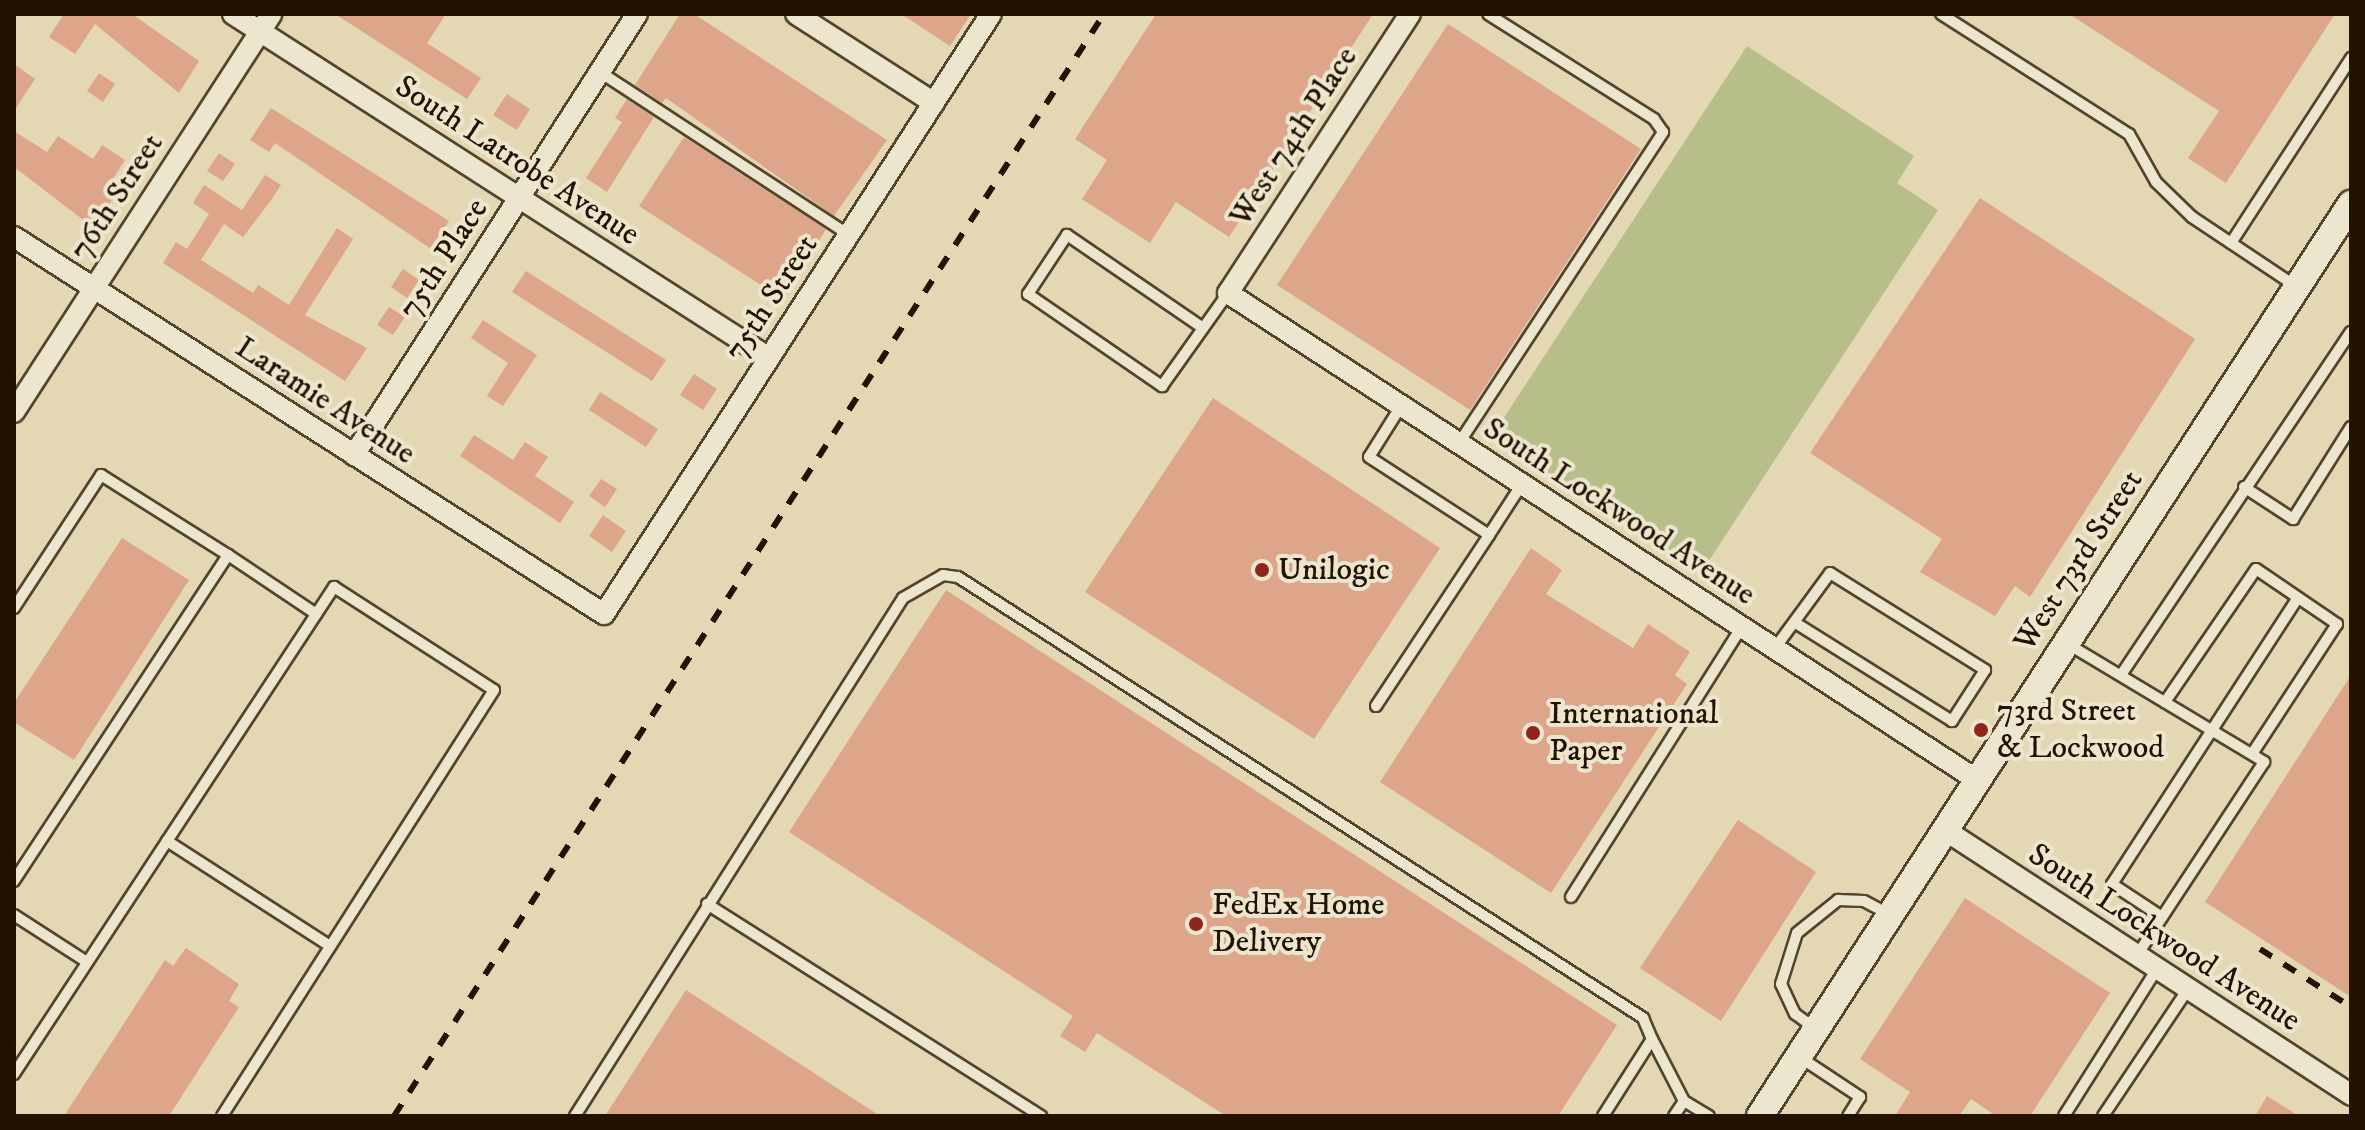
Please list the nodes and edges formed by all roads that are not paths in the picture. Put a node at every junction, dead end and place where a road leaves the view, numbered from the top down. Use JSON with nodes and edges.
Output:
{"nodes":[{"id":1,"x":233,"y":14,"type":"edge"},
{"id":2,"x":637,"y":14,"type":"edge"},
{"id":3,"x":796,"y":14,"type":"edge"},
{"id":4,"x":991,"y":14,"type":"edge"},
{"id":5,"x":1410,"y":14,"type":"edge"},
{"id":6,"x":1488,"y":14,"type":"edge"},
{"id":7,"x":1941,"y":14,"type":"edge"},
{"id":8,"x":265,"y":23,"type":"edge"},
{"id":9,"x":2351,"y":58,"type":"edge"},
{"id":10,"x":600,"y":72,"type":"junction"},
{"id":11,"x":934,"y":103,"type":"junction"},
{"id":12,"x":519,"y":198,"type":"junction"},
{"id":13,"x":2351,"y":204,"type":"edge"},
{"id":14,"x":849,"y":235,"type":"junction"},
{"id":15,"x":14,"y":237,"type":"edge"},
{"id":16,"x":2231,"y":243,"type":"junction"},
{"id":17,"x":2297,"y":287,"type":"junction"},
{"id":18,"x":94,"y":288,"type":"junction"},
{"id":19,"x":1228,"y":293,"type":"junction"},
{"id":20,"x":1203,"y":328,"type":"junction"},
{"id":21,"x":2351,"y":332,"type":"edge"},
{"id":22,"x":769,"y":358,"type":"junction"},
{"id":23,"x":1401,"y":406,"type":"junction"},
{"id":24,"x":14,"y":412,"type":"edge"},
{"id":25,"x":2351,"y":427,"type":"edge"},
{"id":26,"x":1459,"y":443,"type":"junction"},
{"id":27,"x":354,"y":455,"type":"junction"},
{"id":28,"x":1522,"y":484,"type":"junction"},
{"id":29,"x":2244,"y":487,"type":"junction"},
{"id":30,"x":1489,"y":535,"type":"junction"},
{"id":31,"x":228,"y":555,"type":"junction"},
{"id":32,"x":2298,"y":598,"type":"junction"},
{"id":33,"x":14,"y":608,"type":"edge"},
{"id":34,"x":316,"y":614,"type":"junction"},
{"id":35,"x":604,"y":614,"type":"joint"},
{"id":36,"x":1794,"y":622,"type":"junction"},
{"id":37,"x":1742,"y":627,"type":"junction"},
{"id":38,"x":2067,"y":643,"type":"junction"},
{"id":39,"x":1775,"y":648,"type":"junction"},
{"id":40,"x":2121,"y":675,"type":"junction"},
{"id":41,"x":2165,"y":702,"type":"junction"},
{"id":42,"x":1376,"y":706,"type":"dead end"},
{"id":43,"x":2214,"y":731,"type":"junction"},
{"id":44,"x":2252,"y":754,"type":"junction"},
{"id":45,"x":1977,"y":780,"type":"junction"},
{"id":46,"x":1945,"y":830,"type":"junction"},
{"id":47,"x":167,"y":841,"type":"junction"},
{"id":48,"x":14,"y":881,"type":"edge"},
{"id":49,"x":1571,"y":897,"type":"dead end"},
{"id":50,"x":707,"y":904,"type":"junction"},
{"id":51,"x":14,"y":915,"type":"edge"},
{"id":52,"x":1890,"y":915,"type":"junction"},
{"id":53,"x":2162,"y":917,"type":"junction"},
{"id":54,"x":330,"y":946,"type":"junction"},
{"id":55,"x":2137,"y":956,"type":"junction"},
{"id":56,"x":87,"y":962,"type":"junction"},
{"id":57,"x":2157,"y":969,"type":"junction"},
{"id":58,"x":2188,"y":989,"type":"junction"},
{"id":59,"x":1816,"y":1029,"type":"junction"},
{"id":60,"x":1652,"y":1039,"type":"junction"},
{"id":61,"x":1798,"y":1057,"type":"junction"},
{"id":62,"x":14,"y":1074,"type":"edge"},
{"id":63,"x":2351,"y":1095,"type":"edge"},
{"id":64,"x":1684,"y":1101,"type":"junction"},
{"id":65,"x":222,"y":1116,"type":"edge"},
{"id":66,"x":575,"y":1116,"type":"edge"},
{"id":67,"x":1041,"y":1116,"type":"edge"},
{"id":68,"x":1603,"y":1116,"type":"edge"},
{"id":69,"x":1674,"y":1116,"type":"edge"},
{"id":70,"x":1709,"y":1116,"type":"edge"},
{"id":71,"x":1760,"y":1116,"type":"edge"},
{"id":72,"x":1848,"y":1116,"type":"edge"},
{"id":73,"x":2064,"y":1116,"type":"edge"},
{"id":74,"x":2103,"y":1116,"type":"edge"}],
"edges":[{"from":1,"to":8,"type":"street","name":"South Latrobe Avenue"},
{"from":2,"to":10,"type":"street","name":"75th Place"},
{"from":3,"to":11,"type":"street"},
{"from":4,"to":11,"type":"street","name":"75th Street"},
{"from":5,"to":19,"type":"street","name":"West 74th Place"},
{"from":6,"to":26,"type":"lane"},
{"from":7,"to":16,"type":"lane"},
{"from":8,"to":12,"type":"street","name":"South Latrobe Avenue"},
{"from":8,"to":18,"type":"street","name":"76th Street"},
{"from":9,"to":16,"type":"lane"},
{"from":10,"to":12,"type":"street","name":"75th Place"},
{"from":10,"to":14,"type":"lane"},
{"from":11,"to":14,"type":"street","name":"75th Street"},
{"from":12,"to":22,"type":"street","name":"South Latrobe Avenue"},
{"from":12,"to":27,"type":"street","name":"75th Place"},
{"from":13,"to":17,"type":"street","name":"West 73rd Street"},
{"from":14,"to":22,"type":"street","name":"75th Street"},
{"from":15,"to":18,"type":"street","name":"Laramie Avenue"},
{"from":16,"to":17,"type":"lane"},
{"from":17,"to":38,"type":"street","name":"West 73rd Street"},
{"from":18,"to":24,"type":"street","name":"76th Street"},
{"from":18,"to":27,"type":"street","name":"Laramie Avenue"},
{"from":19,"to":20,"type":"lane"},
{"from":19,"to":23,"type":"street","name":"South Lockwood Avenue"},
{"from":20,"to":20,"type":"lane"},
{"from":21,"to":29,"type":"lane"},
{"from":22,"to":35,"type":"street","name":"75th Street"},
{"from":23,"to":26,"type":"street","name":"South Lockwood Avenue"},
{"from":23,"to":30,"type":"lane"},
{"from":25,"to":29,"type":"lane"},
{"from":26,"to":28,"type":"street","name":"South Lockwood Avenue"},
{"from":27,"to":35,"type":"street","name":"Laramie Avenue"},
{"from":28,"to":30,"type":"lane"},
{"from":28,"to":37,"type":"street","name":"South Lockwood Avenue"},
{"from":29,"to":40,"type":"lane"},
{"from":30,"to":42,"type":"lane"},
{"from":31,"to":33,"type":"lane"},
{"from":31,"to":34,"type":"lane"},
{"from":31,"to":48,"type":"lane"},
{"from":32,"to":41,"type":"lane"},
{"from":32,"to":43,"type":"lane"},
{"from":32,"to":44,"type":"lane"},
{"from":34,"to":47,"type":"lane"},
{"from":34,"to":54,"type":"lane"},
{"from":36,"to":36,"type":"lane"},
{"from":36,"to":39,"type":"lane"},
{"from":37,"to":39,"type":"street","name":"South Lockwood Avenue"},
{"from":37,"to":49,"type":"lane"},
{"from":38,"to":40,"type":"lane"},
{"from":38,"to":45,"type":"street","name":"West 73rd Street"},
{"from":39,"to":45,"type":"street","name":"South Lockwood Avenue"},
{"from":40,"to":41,"type":"lane"},
{"from":41,"to":43,"type":"lane"},
{"from":43,"to":44,"type":"lane"},
{"from":43,"to":53,"type":"lane"},
{"from":44,"to":53,"type":"lane"},
{"from":45,"to":46,"type":"street","name":"West 73rd Street"},
{"from":46,"to":52,"type":"street","name":"West 73rd Street"},
{"from":46,"to":55,"type":"street","name":"South Lockwood Avenue"},
{"from":47,"to":54,"type":"lane"},
{"from":47,"to":56,"type":"lane"},
{"from":50,"to":60,"type":"lane"},
{"from":50,"to":66,"type":"lane"},
{"from":50,"to":67,"type":"lane"},
{"from":51,"to":56,"type":"lane"},
{"from":52,"to":59,"type":"street","name":"West 73rd Street"},
{"from":52,"to":59,"type":"lane"},
{"from":53,"to":55,"type":"lane"},
{"from":54,"to":65,"type":"lane"},
{"from":55,"to":57,"type":"street","name":"South Lockwood Avenue"},
{"from":56,"to":62,"type":"lane"},
{"from":57,"to":58,"type":"street","name":"South Lockwood Avenue"},
{"from":57,"to":73,"type":"lane"},
{"from":58,"to":63,"type":"street","name":"South Lockwood Avenue"},
{"from":58,"to":74,"type":"lane"},
{"from":59,"to":61,"type":"street","name":"West 73rd Street"},
{"from":60,"to":64,"type":"lane"},
{"from":60,"to":68,"type":"lane"},
{"from":61,"to":71,"type":"street","name":"West 73rd Street"},
{"from":61,"to":72,"type":"lane"},
{"from":64,"to":69,"type":"lane"},
{"from":64,"to":70,"type":"lane"}]}
